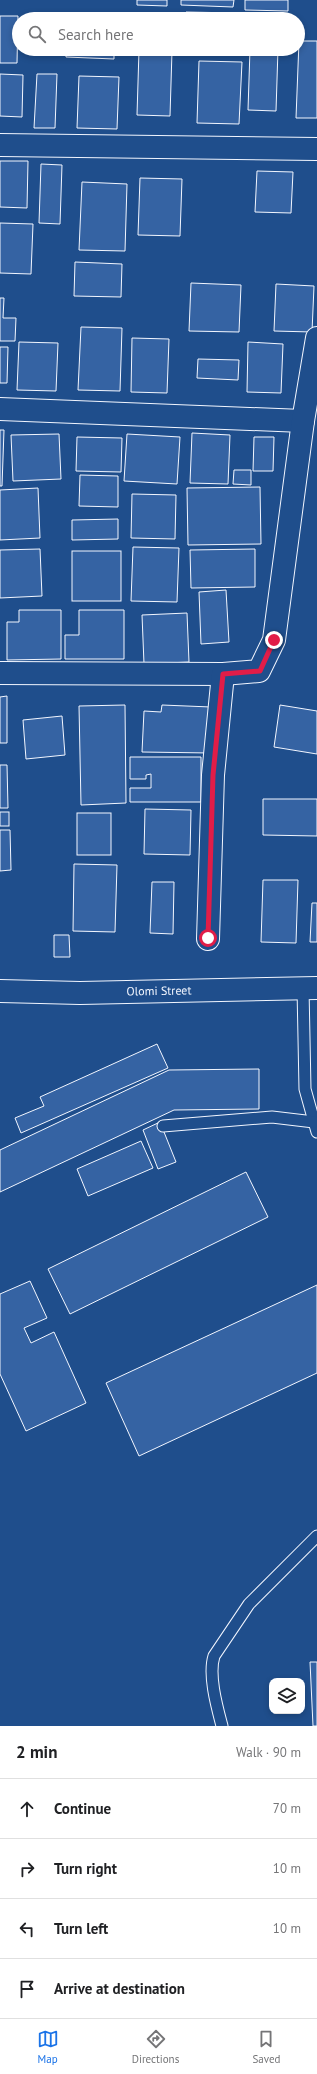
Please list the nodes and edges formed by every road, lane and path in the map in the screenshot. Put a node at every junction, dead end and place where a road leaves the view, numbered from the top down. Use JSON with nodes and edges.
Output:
{"nodes":[{"id":1,"x":0,"y":145,"type":"edge"},
{"id":2,"x":317,"y":149,"type":"edge"},
{"id":3,"x":317,"y":338,"type":"edge"},
{"id":4,"x":0,"y":409,"type":"edge"},
{"id":5,"x":303,"y":420,"type":"junction"},
{"id":6,"x":0,"y":673,"type":"edge"},
{"id":7,"x":223,"y":674,"type":"junction"},
{"id":8,"x":208,"y":938,"type":"dead end"},
{"id":9,"x":310,"y":988,"type":"edge"},
{"id":10,"x":0,"y":991,"type":"edge"},
{"id":11,"x":163,"y":1126,"type":"dead end"},
{"id":12,"x":315,"y":1127,"type":"edge"},
{"id":13,"x":317,"y":1536,"type":"edge"},
{"id":14,"x":222,"y":1726,"type":"edge"}],
"edges":[{"from":1,"to":2,"type":"street"},
{"from":3,"to":5,"type":"street"},
{"from":4,"to":5,"type":"street"},
{"from":5,"to":7,"type":"street"},
{"from":6,"to":7,"type":"street"},
{"from":7,"to":8,"type":"street"},
{"from":9,"to":10,"type":"street","name":"Olomi Street"},
{"from":9,"to":12,"type":"lane"},
{"from":11,"to":12,"type":"lane"},
{"from":13,"to":14,"type":"lane"}]}
